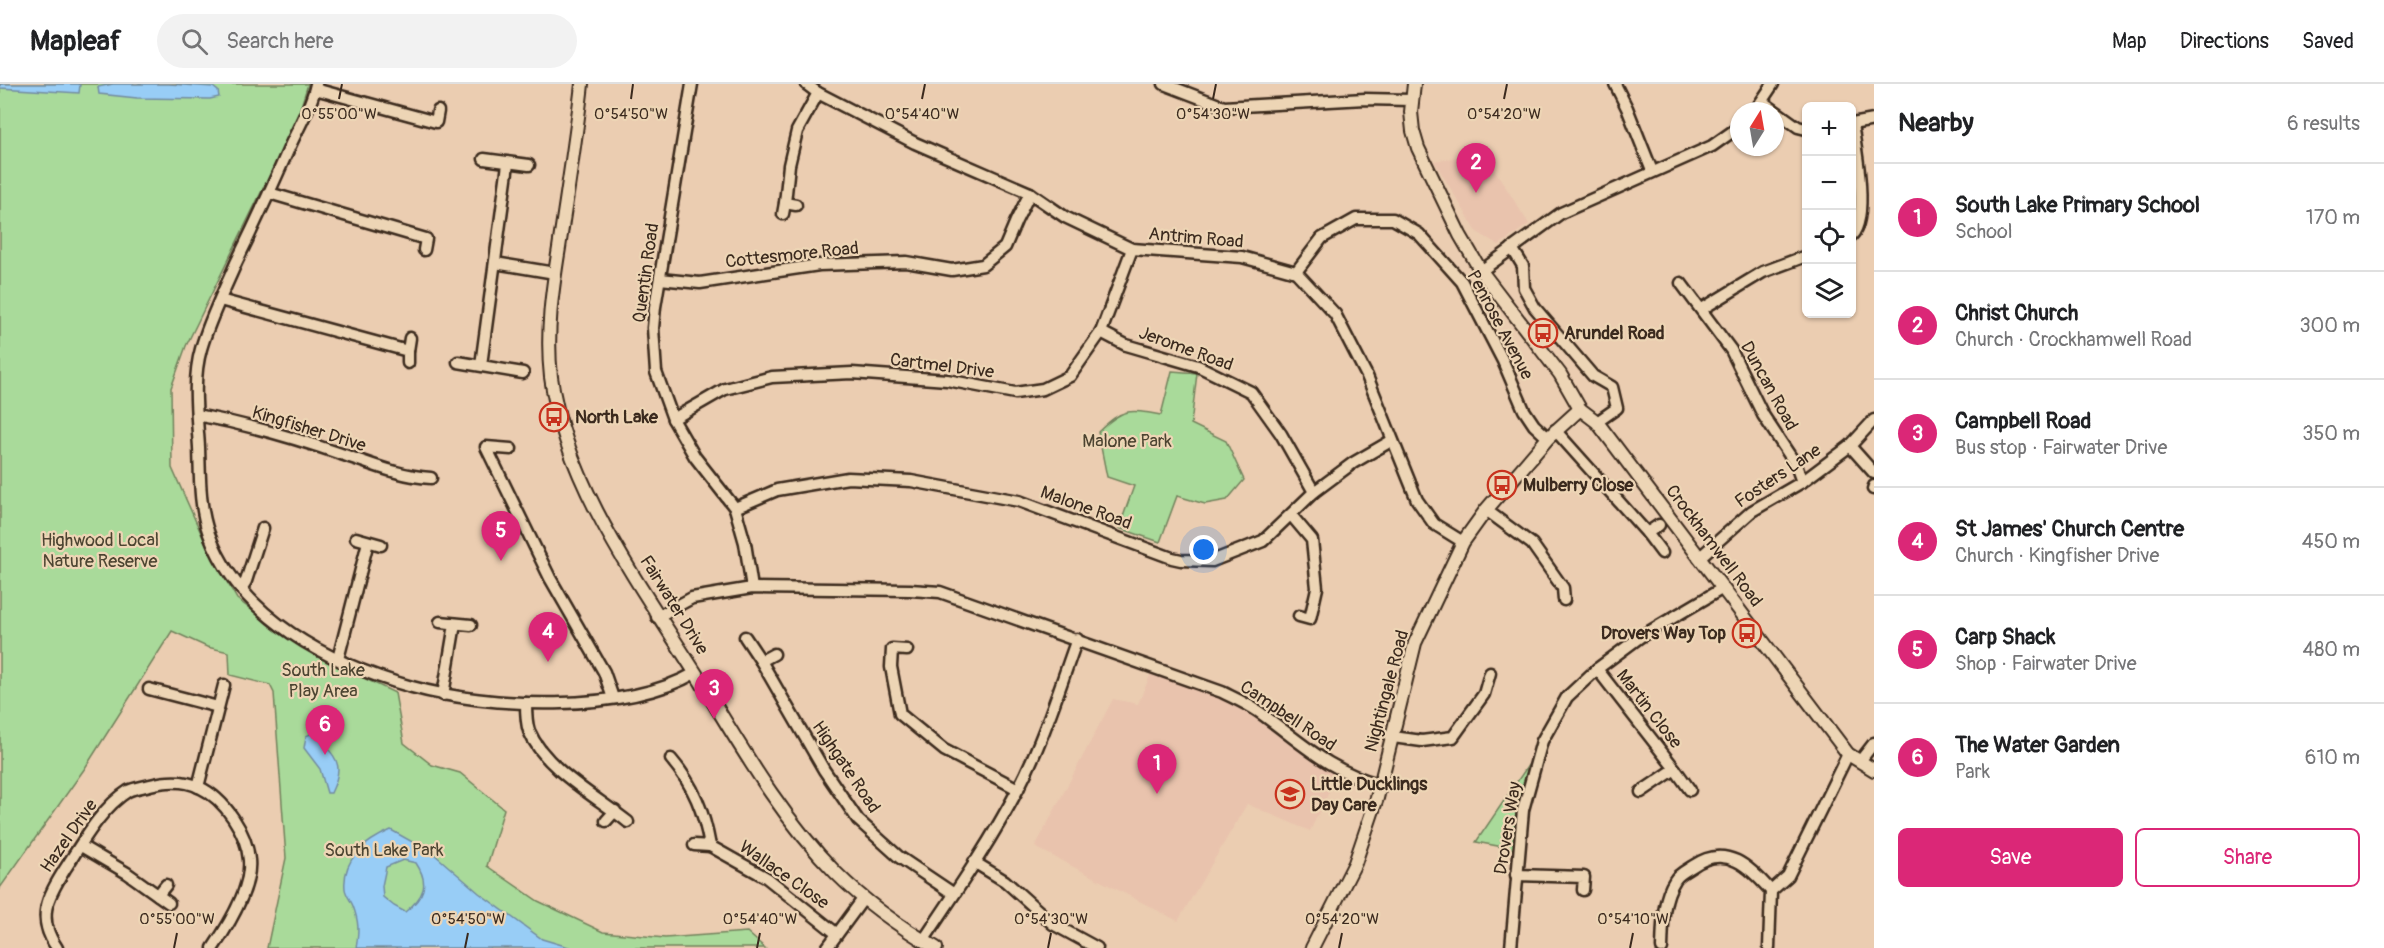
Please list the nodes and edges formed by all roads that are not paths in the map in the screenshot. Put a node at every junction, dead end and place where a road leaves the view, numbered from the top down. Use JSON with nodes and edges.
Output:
{"nodes":[{"id":1,"x":582,"y":84,"type":"edge"},
{"id":2,"x":692,"y":84,"type":"edge"},
{"id":3,"x":806,"y":84,"type":"edge"},
{"id":4,"x":1164,"y":84,"type":"edge"},
{"id":5,"x":1414,"y":84,"type":"edge"},
{"id":6,"x":1615,"y":84,"type":"edge"},
{"id":7,"x":1773,"y":84,"type":"edge"},
{"id":8,"x":316,"y":86,"type":"edge"},
{"id":9,"x":818,"y":93,"type":"junction"},
{"id":10,"x":1412,"y":100,"type":"junction"},
{"id":11,"x":1762,"y":102,"type":"edge"},
{"id":12,"x":1784,"y":120,"type":"edge"},
{"id":13,"x":1874,"y":120,"type":"edge"},
{"id":14,"x":436,"y":122,"type":"dead end"},
{"id":15,"x":1856,"y":123,"type":"edge"},
{"id":16,"x":1802,"y":128,"type":"edge"},
{"id":17,"x":1730,"y":133,"type":"edge"},
{"id":18,"x":1856,"y":149,"type":"edge"},
{"id":19,"x":484,"y":159,"type":"dead end"},
{"id":20,"x":508,"y":164,"type":"junction"},
{"id":21,"x":529,"y":165,"type":"dead end"},
{"id":22,"x":1652,"y":171,"type":"junction"},
{"id":23,"x":269,"y":193,"type":"junction"},
{"id":24,"x":1030,"y":193,"type":"junction"},
{"id":25,"x":783,"y":214,"type":"dead end"},
{"id":26,"x":1856,"y":231,"type":"edge"},
{"id":27,"x":426,"y":239,"type":"dead end"},
{"id":28,"x":1512,"y":248,"type":"junction"},
{"id":29,"x":1132,"y":249,"type":"junction"},
{"id":30,"x":1802,"y":257,"type":"edge"},
{"id":31,"x":495,"y":263,"type":"junction"},
{"id":32,"x":1481,"y":271,"type":"junction"},
{"id":33,"x":1296,"y":272,"type":"junction"},
{"id":34,"x":555,"y":273,"type":"junction"},
{"id":35,"x":660,"y":279,"type":"junction"},
{"id":36,"x":1681,"y":283,"type":"dead end"},
{"id":37,"x":219,"y":300,"type":"junction"},
{"id":38,"x":1702,"y":309,"type":"junction"},
{"id":39,"x":1101,"y":332,"type":"junction"},
{"id":40,"x":410,"y":338,"type":"dead end"},
{"id":41,"x":408,"y":351,"type":"junction"},
{"id":42,"x":458,"y":362,"type":"dead end"},
{"id":43,"x":408,"y":363,"type":"dead end"},
{"id":44,"x":482,"y":365,"type":"junction"},
{"id":45,"x":523,"y":373,"type":"dead end"},
{"id":46,"x":1580,"y":409,"type":"junction"},
{"id":47,"x":197,"y":415,"type":"junction"},
{"id":48,"x":673,"y":419,"type":"junction"},
{"id":49,"x":1874,"y":420,"type":"edge"},
{"id":50,"x":1597,"y":422,"type":"junction"},
{"id":51,"x":1552,"y":434,"type":"junction"},
{"id":52,"x":1391,"y":441,"type":"junction"},
{"id":53,"x":1850,"y":446,"type":"junction"},
{"id":54,"x":511,"y":449,"type":"dead end"},
{"id":55,"x":1874,"y":473,"type":"edge"},
{"id":56,"x":431,"y":478,"type":"dead end"},
{"id":57,"x":1802,"y":482,"type":"junction"},
{"id":58,"x":1314,"y":492,"type":"junction"},
{"id":59,"x":735,"y":508,"type":"junction"},
{"id":60,"x":1486,"y":510,"type":"junction"},
{"id":61,"x":1291,"y":515,"type":"junction"},
{"id":62,"x":1659,"y":525,"type":"dead end"},
{"id":63,"x":263,"y":528,"type":"dead end"},
{"id":64,"x":1647,"y":533,"type":"junction"},
{"id":65,"x":356,"y":538,"type":"dead end"},
{"id":66,"x":368,"y":542,"type":"junction"},
{"id":67,"x":1463,"y":543,"type":"junction"},
{"id":68,"x":381,"y":545,"type":"dead end"},
{"id":69,"x":1662,"y":553,"type":"dead end"},
{"id":70,"x":1699,"y":558,"type":"junction"},
{"id":71,"x":752,"y":588,"type":"junction"},
{"id":72,"x":1723,"y":588,"type":"junction"},
{"id":73,"x":241,"y":589,"type":"junction"},
{"id":74,"x":1564,"y":600,"type":"dead end"},
{"id":75,"x":1299,"y":616,"type":"dead end"},
{"id":76,"x":657,"y":617,"type":"junction"},
{"id":77,"x":440,"y":622,"type":"dead end"},
{"id":78,"x":455,"y":624,"type":"junction"},
{"id":79,"x":471,"y":625,"type":"dead end"},
{"id":80,"x":745,"y":637,"type":"dead end"},
{"id":81,"x":1077,"y":639,"type":"junction"},
{"id":82,"x":907,"y":650,"type":"dead end"},
{"id":83,"x":774,"y":654,"type":"dead end"},
{"id":84,"x":338,"y":659,"type":"junction"},
{"id":85,"x":761,"y":661,"type":"junction"},
{"id":86,"x":1597,"y":669,"type":"junction"},
{"id":87,"x":695,"y":673,"type":"junction"},
{"id":88,"x":1486,"y":677,"type":"dead end"},
{"id":89,"x":224,"y":685,"type":"dead end"},
{"id":90,"x":149,"y":689,"type":"dead end"},
{"id":91,"x":443,"y":694,"type":"junction"},
{"id":92,"x":614,"y":698,"type":"junction"},
{"id":93,"x":526,"y":703,"type":"junction"},
{"id":94,"x":218,"y":707,"type":"junction"},
{"id":95,"x":1393,"y":737,"type":"junction"},
{"id":96,"x":1874,"y":743,"type":"edge"},
{"id":97,"x":1848,"y":754,"type":"junction"},
{"id":98,"x":671,"y":759,"type":"dead end"},
{"id":99,"x":1860,"y":761,"type":"junction"},
{"id":100,"x":1675,"y":769,"type":"junction"},
{"id":101,"x":1874,"y":770,"type":"edge"},
{"id":102,"x":1379,"y":784,"type":"junction"},
{"id":103,"x":198,"y":787,"type":"junction"},
{"id":104,"x":1018,"y":789,"type":"junction"},
{"id":105,"x":1690,"y":790,"type":"dead end"},
{"id":106,"x":1641,"y":792,"type":"dead end"},
{"id":107,"x":615,"y":811,"type":"junction"},
{"id":108,"x":606,"y":821,"type":"dead end"},
{"id":109,"x":628,"y":822,"type":"dead end"},
{"id":110,"x":694,"y":845,"type":"dead end"},
{"id":111,"x":81,"y":846,"type":"junction"},
{"id":112,"x":710,"y":846,"type":"junction"},
{"id":113,"x":974,"y":862,"type":"junction"},
{"id":114,"x":1516,"y":875,"type":"junction"},
{"id":115,"x":166,"y":885,"type":"dead end"},
{"id":116,"x":1584,"y":890,"type":"dead end"},
{"id":117,"x":1770,"y":891,"type":"junction"},
{"id":118,"x":954,"y":894,"type":"junction"},
{"id":119,"x":158,"y":895,"type":"junction"},
{"id":120,"x":863,"y":899,"type":"junction"},
{"id":121,"x":168,"y":903,"type":"dead end"},
{"id":122,"x":837,"y":934,"type":"junction"},
{"id":123,"x":923,"y":941,"type":"junction"},
{"id":124,"x":57,"y":948,"type":"edge"},
{"id":125,"x":213,"y":948,"type":"edge"},
{"id":126,"x":827,"y":948,"type":"edge"},
{"id":127,"x":936,"y":948,"type":"edge"},
{"id":128,"x":1097,"y":948,"type":"edge"},
{"id":129,"x":1312,"y":948,"type":"edge"},
{"id":130,"x":1510,"y":948,"type":"edge"},
{"id":131,"x":1662,"y":948,"type":"edge"},
{"id":132,"x":1769,"y":948,"type":"edge"}],
"edges":[{"from":1,"to":34,"type":"street","name":"Fairwater Drive"},
{"from":2,"to":35,"type":"street","name":"Quentin Road"},
{"from":3,"to":9,"type":"street","name":"Antrim Road"},
{"from":4,"to":10,"type":"street"},
{"from":5,"to":10,"type":"street","name":"Crockhamwell Road"},
{"from":6,"to":22,"type":"street"},
{"from":7,"to":11,"type":"street"},
{"from":8,"to":14,"type":"street"},
{"from":8,"to":23,"type":"street"},
{"from":9,"to":24,"type":"street","name":"Antrim Road"},
{"from":9,"to":25,"type":"street"},
{"from":10,"to":32,"type":"street","name":"Crockhamwell Road"},
{"from":12,"to":16,"type":"street"},
{"from":13,"to":15,"type":"street"},
{"from":17,"to":22,"type":"street"},
{"from":18,"to":26,"type":"street"},
{"from":19,"to":20,"type":"street"},
{"from":20,"to":21,"type":"street"},
{"from":20,"to":31,"type":"street"},
{"from":22,"to":28,"type":"street"},
{"from":23,"to":27,"type":"street"},
{"from":23,"to":37,"type":"street"},
{"from":24,"to":29,"type":"street","name":"Antrim Road"},
{"from":24,"to":35,"type":"street","name":"Cottesmore Road"},
{"from":28,"to":32,"type":"street"},
{"from":28,"to":50,"type":"street"},
{"from":29,"to":33,"type":"street","name":"Antrim Road"},
{"from":29,"to":39,"type":"street","name":"Cartmel Drive"},
{"from":30,"to":38,"type":"street"},
{"from":31,"to":34,"type":"street"},
{"from":31,"to":44,"type":"street"},
{"from":32,"to":46,"type":"street","name":"Crockhamwell Road"},
{"from":33,"to":51,"type":"street","name":"Penrose Avenue"},
{"from":33,"to":52,"type":"street"},
{"from":34,"to":76,"type":"street","name":"Fairwater Drive"},
{"from":35,"to":48,"type":"street","name":"Quentin Road"},
{"from":36,"to":38,"type":"street","name":"Duncan Road"},
{"from":37,"to":41,"type":"street"},
{"from":37,"to":47,"type":"street"},
{"from":38,"to":57,"type":"street","name":"Duncan Road"},
{"from":39,"to":48,"type":"street","name":"Cartmel Drive"},
{"from":39,"to":58,"type":"street","name":"Jerome Road"},
{"from":40,"to":41,"type":"street"},
{"from":41,"to":43,"type":"street"},
{"from":42,"to":44,"type":"street"},
{"from":44,"to":45,"type":"street"},
{"from":46,"to":50,"type":"street","name":"Crockhamwell Road"},
{"from":46,"to":51,"type":"street","name":"Nightingale Road"},
{"from":47,"to":56,"type":"street","name":"Kingfisher Drive"},
{"from":47,"to":73,"type":"street"},
{"from":48,"to":59,"type":"street","name":"Quentin Road"},
{"from":49,"to":53,"type":"street","name":"Fosters Lane"},
{"from":50,"to":70,"type":"street","name":"Crockhamwell Road"},
{"from":51,"to":60,"type":"street","name":"Nightingale Road"},
{"from":51,"to":64,"type":"street","name":"Penrose Avenue"},
{"from":52,"to":58,"type":"street","name":"Malone Road"},
{"from":52,"to":67,"type":"street"},
{"from":53,"to":55,"type":"street"},
{"from":53,"to":57,"type":"street","name":"Fosters Lane"},
{"from":54,"to":92,"type":"street"},
{"from":57,"to":70,"type":"street","name":"Fosters Lane"},
{"from":58,"to":61,"type":"street","name":"Malone Road"},
{"from":59,"to":61,"type":"street","name":"Malone Road"},
{"from":59,"to":71,"type":"street","name":"Quentin Road"},
{"from":60,"to":67,"type":"street","name":"Nightingale Road"},
{"from":60,"to":74,"type":"street"},
{"from":61,"to":75,"type":"street"},
{"from":62,"to":64,"type":"street"},
{"from":63,"to":73,"type":"street"},
{"from":64,"to":69,"type":"street","name":"Penrose Avenue"},
{"from":65,"to":66,"type":"street"},
{"from":66,"to":68,"type":"street"},
{"from":66,"to":84,"type":"street"},
{"from":67,"to":95,"type":"street","name":"Nightingale Road"},
{"from":70,"to":72,"type":"street","name":"Crockhamwell Road"},
{"from":71,"to":76,"type":"street","name":"Campbell Road"},
{"from":71,"to":81,"type":"street","name":"Campbell Road"},
{"from":72,"to":86,"type":"street","name":"Drovers Way"},
{"from":72,"to":97,"type":"street","name":"Crockhamwell Road"},
{"from":73,"to":84,"type":"street"},
{"from":76,"to":87,"type":"street","name":"Fairwater Drive"},
{"from":77,"to":78,"type":"street"},
{"from":78,"to":79,"type":"street"},
{"from":78,"to":91,"type":"street"},
{"from":80,"to":85,"type":"street","name":"Highgate Road"},
{"from":81,"to":102,"type":"street","name":"Campbell Road"},
{"from":81,"to":104,"type":"street"},
{"from":82,"to":104,"type":"street"},
{"from":83,"to":85,"type":"street"},
{"from":84,"to":91,"type":"street"},
{"from":85,"to":118,"type":"street","name":"Highgate Road"},
{"from":86,"to":100,"type":"street","name":"Martin Close"},
{"from":86,"to":114,"type":"street","name":"Drovers Way"},
{"from":87,"to":92,"type":"street"},
{"from":87,"to":120,"type":"street","name":"Fairwater Drive"},
{"from":88,"to":95,"type":"street"},
{"from":89,"to":94,"type":"street"},
{"from":90,"to":94,"type":"street"},
{"from":91,"to":93,"type":"street"},
{"from":92,"to":93,"type":"street"},
{"from":93,"to":107,"type":"street"},
{"from":94,"to":103,"type":"street"},
{"from":95,"to":102,"type":"street","name":"Nightingale Road"},
{"from":96,"to":99,"type":"street"},
{"from":97,"to":99,"type":"street","name":"Crockhamwell Road"},
{"from":97,"to":117,"type":"street"},
{"from":98,"to":112,"type":"street","name":"Wallace Close"},
{"from":99,"to":101,"type":"street","name":"Crockhamwell Road"},
{"from":100,"to":105,"type":"street","name":"Martin Close"},
{"from":100,"to":106,"type":"street","name":"Martin Close"},
{"from":102,"to":129,"type":"street","name":"Nightingale Road"},
{"from":103,"to":111,"type":"street","name":"Hazel Drive"},
{"from":103,"to":125,"type":"street","name":"Hazel Drive"},
{"from":104,"to":113,"type":"street"},
{"from":107,"to":108,"type":"street"},
{"from":107,"to":109,"type":"street"},
{"from":110,"to":112,"type":"street","name":"Wallace Close"},
{"from":111,"to":119,"type":"street"},
{"from":111,"to":124,"type":"street","name":"Hazel Drive"},
{"from":112,"to":122,"type":"street","name":"Wallace Close"},
{"from":113,"to":118,"type":"street"},
{"from":113,"to":128,"type":"street"},
{"from":114,"to":116,"type":"street"},
{"from":114,"to":130,"type":"street","name":"Drovers Way"},
{"from":115,"to":119,"type":"street"},
{"from":117,"to":131,"type":"street"},
{"from":117,"to":132,"type":"street"},
{"from":118,"to":123,"type":"street"},
{"from":119,"to":121,"type":"street"},
{"from":120,"to":122,"type":"street","name":"Wallace Close"},
{"from":120,"to":123,"type":"street","name":"Fairwater Drive"},
{"from":122,"to":126,"type":"street","name":"Wallace Close"},
{"from":123,"to":127,"type":"street","name":"Fairwater Drive"}]}
